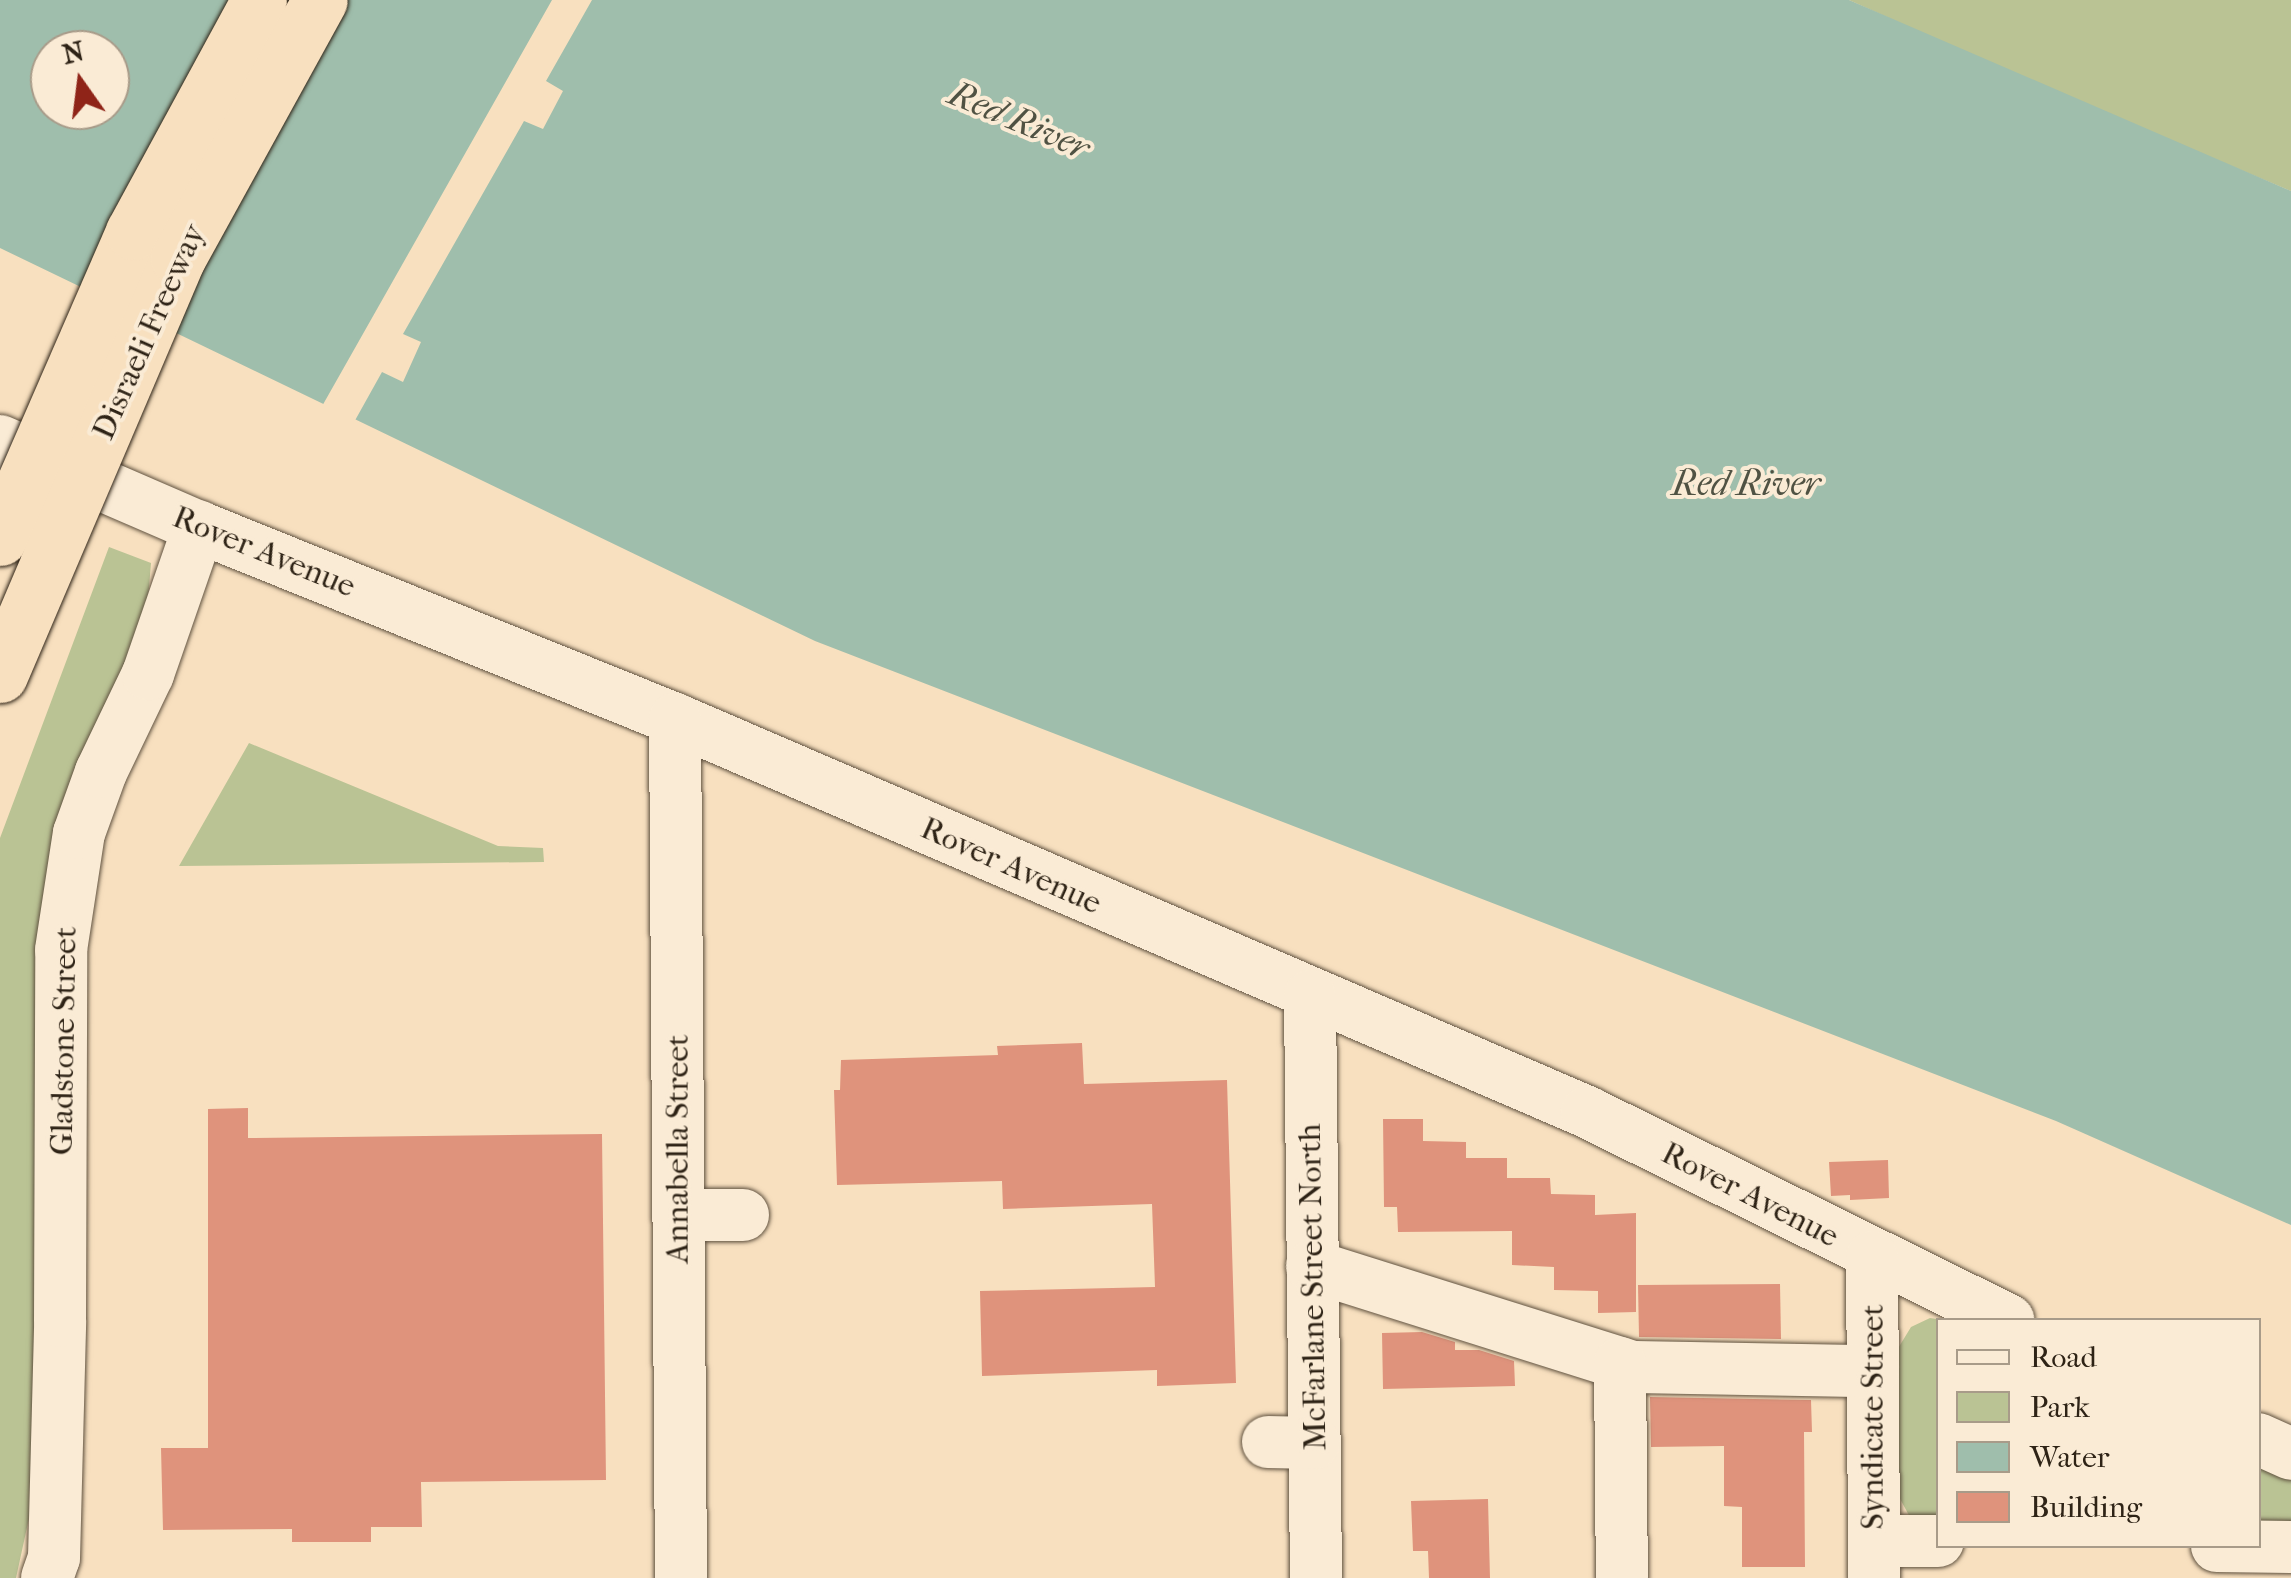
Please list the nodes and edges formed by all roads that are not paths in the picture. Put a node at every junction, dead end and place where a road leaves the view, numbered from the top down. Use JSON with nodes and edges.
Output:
{"nodes":[{"id":1,"x":259,"y":0,"type":"edge"},
{"id":2,"x":320,"y":0,"type":"edge"},
{"id":3,"x":0,"y":441,"type":"edge"},
{"id":4,"x":199,"y":527,"type":"junction"},
{"id":5,"x":0,"y":538,"type":"edge"},
{"id":6,"x":0,"y":676,"type":"edge"},
{"id":7,"x":674,"y":719,"type":"junction"},
{"id":8,"x":1310,"y":996,"type":"junction"},
{"id":9,"x":678,"y":1215,"type":"junction"},
{"id":10,"x":743,"y":1215,"type":"dead end"},
{"id":11,"x":1872,"y":1256,"type":"junction"},
{"id":12,"x":1312,"y":1266,"type":"junction"},
{"id":13,"x":2004,"y":1318,"type":"edge"},
{"id":14,"x":1620,"y":1363,"type":"junction"},
{"id":15,"x":1873,"y":1371,"type":"junction"},
{"id":16,"x":2261,"y":1440,"type":"edge"},
{"id":17,"x":2291,"y":1454,"type":"edge"},
{"id":18,"x":1936,"y":1542,"type":"edge"},
{"id":19,"x":2261,"y":1546,"type":"edge"},
{"id":20,"x":2291,"y":1546,"type":"edge"},
{"id":21,"x":1874,"y":1559,"type":"edge"},
{"id":22,"x":47,"y":1578,"type":"edge"},
{"id":23,"x":681,"y":1578,"type":"edge"},
{"id":24,"x":1316,"y":1578,"type":"edge"},
{"id":25,"x":1622,"y":1578,"type":"edge"}],
"edges":[{"from":1,"to":5,"type":"main road","name":"Disraeli Freeway","bridge":true},
{"from":2,"to":6,"type":"main road","name":"Disraeli Freeway","bridge":true},
{"from":3,"to":4,"type":"street","name":"Rover Avenue"},
{"from":4,"to":7,"type":"street","name":"Rover Avenue"},
{"from":4,"to":22,"type":"street","name":"Gladstone Street"},
{"from":7,"to":8,"type":"street","name":"Rover Avenue"},
{"from":7,"to":9,"type":"street","name":"Annabella Street"},
{"from":8,"to":11,"type":"street","name":"Rover Avenue"},
{"from":8,"to":12,"type":"street","name":"McFarlane Street North"},
{"from":9,"to":10,"type":"street"},
{"from":9,"to":23,"type":"street","name":"Annabella Street"},
{"from":11,"to":13,"type":"street","name":"Rover Avenue"},
{"from":11,"to":15,"type":"street","name":"Syndicate Street"},
{"from":12,"to":14,"type":"street"},
{"from":12,"to":24,"type":"street","name":"McFarlane Street North"},
{"from":14,"to":15,"type":"street"},
{"from":14,"to":25,"type":"street"},
{"from":15,"to":21,"type":"street","name":"Syndicate Street"},
{"from":16,"to":17,"type":"street"},
{"from":18,"to":21,"type":"street"},
{"from":19,"to":20,"type":"street"}]}
